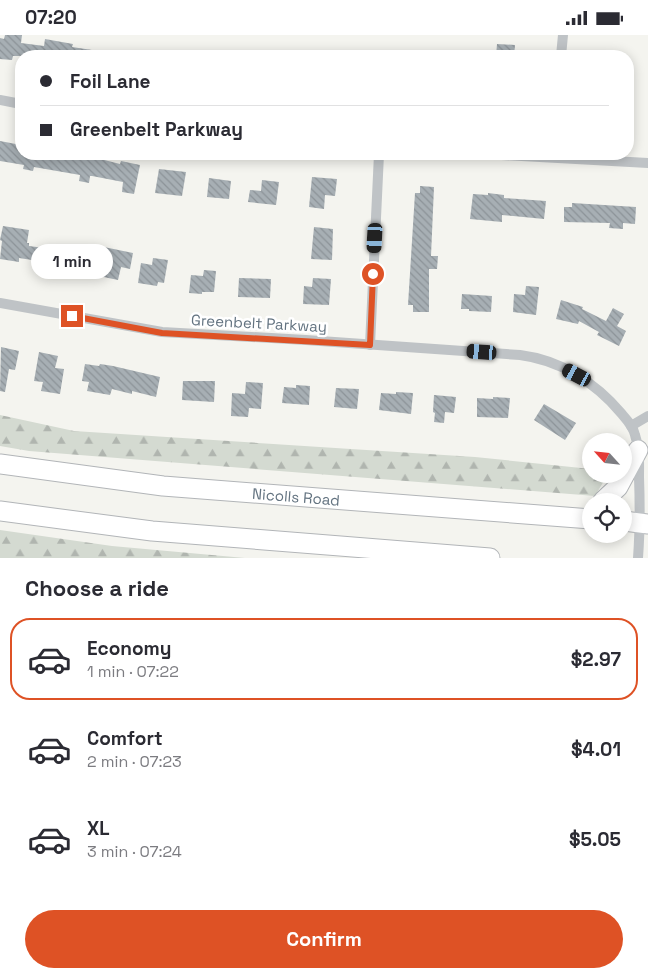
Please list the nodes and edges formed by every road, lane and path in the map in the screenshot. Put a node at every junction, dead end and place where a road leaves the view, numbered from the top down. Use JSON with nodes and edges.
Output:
{"nodes":[{"id":1,"x":563,"y":35,"type":"edge"},
{"id":2,"x":562,"y":50,"type":"edge"},
{"id":3,"x":0,"y":100,"type":"edge"},
{"id":4,"x":15,"y":103,"type":"edge"},
{"id":5,"x":379,"y":160,"type":"edge"},
{"id":6,"x":609,"y":160,"type":"edge"},
{"id":7,"x":648,"y":163,"type":"edge"},
{"id":8,"x":0,"y":303,"type":"edge"},
{"id":9,"x":370,"y":345,"type":"junction"},
{"id":10,"x":648,"y":415,"type":"edge"},
{"id":11,"x":631,"y":426,"type":"junction"},
{"id":12,"x":643,"y":458,"type":"edge"},
{"id":13,"x":0,"y":464,"type":"edge"},
{"id":14,"x":611,"y":493,"type":"edge"},
{"id":15,"x":582,"y":507,"type":"edge"},
{"id":16,"x":0,"y":511,"type":"edge"},
{"id":17,"x":499,"y":511,"type":"junction"},
{"id":18,"x":582,"y":518,"type":"edge"},
{"id":19,"x":637,"y":523,"type":"edge"},
{"id":20,"x":490,"y":558,"type":"edge"},
{"id":21,"x":638,"y":558,"type":"edge"}],
"edges":[{"from":1,"to":2,"type":"street"},
{"from":3,"to":4,"type":"street"},
{"from":5,"to":9,"type":"street"},
{"from":6,"to":7,"type":"street"},
{"from":8,"to":9,"type":"street","name":"Greenbelt Parkway"},
{"from":9,"to":11,"type":"street","name":"Greenbelt Parkway"},
{"from":10,"to":11,"type":"street"},
{"from":11,"to":12,"type":"street","name":"Greenbelt Parkway"},
{"from":12,"to":14,"type":"highway"},
{"from":12,"to":19,"type":"street","name":"Greenbelt Parkway"},
{"from":13,"to":17,"type":"highway","name":"Nicolls Road"},
{"from":15,"to":17,"type":"highway"},
{"from":16,"to":20,"type":"highway"},
{"from":17,"to":18,"type":"highway","name":"Nicolls Road"},
{"from":19,"to":21,"type":"street","name":"Greenbelt Parkway"}]}
